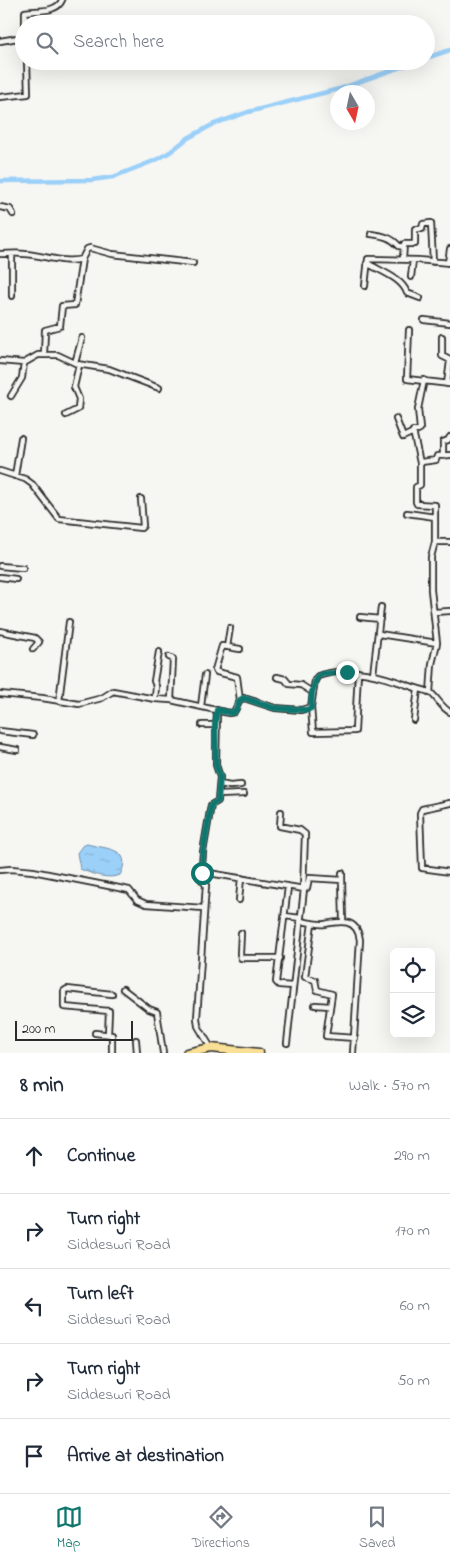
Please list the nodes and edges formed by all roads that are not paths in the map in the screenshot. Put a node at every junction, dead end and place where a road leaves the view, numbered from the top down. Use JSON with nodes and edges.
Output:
{"nodes":[{"id":1,"x":62,"y":0,"type":"edge"},
{"id":2,"x":25,"y":15,"type":"edge"},
{"id":3,"x":15,"y":39,"type":"edge"},
{"id":4,"x":0,"y":42,"type":"edge"},
{"id":5,"x":27,"y":70,"type":"edge"},
{"id":6,"x":0,"y":97,"type":"edge"},
{"id":7,"x":0,"y":207,"type":"edge"},
{"id":8,"x":13,"y":214,"type":"dead end"},
{"id":9,"x":371,"y":234,"type":"dead end"},
{"id":10,"x":404,"y":246,"type":"junction"},
{"id":11,"x":450,"y":249,"type":"edge"},
{"id":12,"x":0,"y":254,"type":"edge"},
{"id":13,"x":12,"y":254,"type":"junction"},
{"id":14,"x":82,"y":259,"type":"junction"},
{"id":15,"x":403,"y":259,"type":"junction"},
{"id":16,"x":414,"y":260,"type":"junction"},
{"id":17,"x":433,"y":262,"type":"junction"},
{"id":18,"x":193,"y":263,"type":"dead end"},
{"id":19,"x":367,"y":263,"type":"junction"},
{"id":20,"x":449,"y":263,"type":"edge"},
{"id":21,"x":411,"y":277,"type":"dead end"},
{"id":22,"x":365,"y":286,"type":"dead end"},
{"id":23,"x":12,"y":296,"type":"dead end"},
{"id":24,"x":420,"y":298,"type":"dead end"},
{"id":25,"x":424,"y":320,"type":"dead end"},
{"id":26,"x":450,"y":323,"type":"edge"},
{"id":27,"x":409,"y":330,"type":"dead end"},
{"id":28,"x":442,"y":337,"type":"dead end"},
{"id":29,"x":82,"y":338,"type":"dead end"},
{"id":30,"x":44,"y":355,"type":"junction"},
{"id":31,"x":450,"y":360,"type":"edge"},
{"id":32,"x":0,"y":361,"type":"edge"},
{"id":33,"x":24,"y":363,"type":"junction"},
{"id":34,"x":77,"y":364,"type":"junction"},
{"id":35,"x":424,"y":380,"type":"junction"},
{"id":36,"x":448,"y":384,"type":"edge"},
{"id":37,"x":159,"y":388,"type":"dead end"},
{"id":38,"x":11,"y":396,"type":"dead end"},
{"id":39,"x":66,"y":415,"type":"dead end"},
{"id":40,"x":396,"y":419,"type":"dead end"},
{"id":41,"x":413,"y":431,"type":"junction"},
{"id":42,"x":450,"y":436,"type":"edge"},
{"id":43,"x":21,"y":438,"type":"dead end"},
{"id":44,"x":450,"y":455,"type":"edge"},
{"id":45,"x":443,"y":456,"type":"junction"},
{"id":46,"x":420,"y":463,"type":"junction"},
{"id":47,"x":0,"y":472,"type":"edge"},
{"id":48,"x":16,"y":476,"type":"junction"},
{"id":49,"x":141,"y":499,"type":"dead end"},
{"id":50,"x":407,"y":513,"type":"dead end"},
{"id":51,"x":436,"y":517,"type":"junction"},
{"id":52,"x":435,"y":542,"type":"junction"},
{"id":53,"x":450,"y":542,"type":"edge"},
{"id":54,"x":0,"y":566,"type":"edge"},
{"id":55,"x":23,"y":568,"type":"dead end"},
{"id":56,"x":0,"y":577,"type":"edge"},
{"id":57,"x":16,"y":578,"type":"dead end"},
{"id":58,"x":381,"y":606,"type":"dead end"},
{"id":59,"x":450,"y":611,"type":"edge"},
{"id":60,"x":434,"y":612,"type":"junction"},
{"id":61,"x":360,"y":616,"type":"dead end"},
{"id":62,"x":380,"y":619,"type":"junction"},
{"id":63,"x":69,"y":622,"type":"dead end"},
{"id":64,"x":230,"y":628,"type":"dead end"},
{"id":65,"x":0,"y":631,"type":"edge"},
{"id":66,"x":379,"y":634,"type":"junction"},
{"id":67,"x":437,"y":643,"type":"junction"},
{"id":68,"x":227,"y":647,"type":"junction"},
{"id":69,"x":33,"y":649,"type":"dead end"},
{"id":70,"x":240,"y":649,"type":"dead end"},
{"id":71,"x":159,"y":652,"type":"dead end"},
{"id":72,"x":169,"y":657,"type":"dead end"},
{"id":73,"x":358,"y":672,"type":"junction"},
{"id":74,"x":373,"y":674,"type":"junction"},
{"id":75,"x":205,"y":675,"type":"dead end"},
{"id":76,"x":277,"y":678,"type":"dead end"},
{"id":77,"x":418,"y":689,"type":"junction"},
{"id":78,"x":312,"y":692,"type":"junction"},
{"id":79,"x":430,"y":693,"type":"junction"},
{"id":80,"x":0,"y":694,"type":"edge"},
{"id":81,"x":155,"y":699,"type":"junction"},
{"id":82,"x":171,"y":700,"type":"junction"},
{"id":83,"x":240,"y":700,"type":"junction"},
{"id":84,"x":59,"y":701,"type":"junction"},
{"id":85,"x":201,"y":706,"type":"junction"},
{"id":86,"x":311,"y":708,"type":"junction"},
{"id":87,"x":217,"y":710,"type":"junction"},
{"id":88,"x":450,"y":712,"type":"edge"},
{"id":89,"x":414,"y":720,"type":"dead end"},
{"id":90,"x":202,"y":725,"type":"dead end"},
{"id":91,"x":215,"y":725,"type":"junction"},
{"id":92,"x":0,"y":731,"type":"edge"},
{"id":93,"x":33,"y":735,"type":"dead end"},
{"id":94,"x":0,"y":747,"type":"edge"},
{"id":95,"x":17,"y":750,"type":"dead end"},
{"id":96,"x":220,"y":784,"type":"junction"},
{"id":97,"x":241,"y":785,"type":"dead end"},
{"id":98,"x":244,"y":794,"type":"dead end"},
{"id":99,"x":219,"y":795,"type":"junction"},
{"id":100,"x":450,"y":803,"type":"edge"},
{"id":101,"x":281,"y":812,"type":"dead end"},
{"id":102,"x":0,"y":870,"type":"edge"},
{"id":103,"x":202,"y":872,"type":"junction"},
{"id":104,"x":450,"y":872,"type":"edge"},
{"id":105,"x":342,"y":873,"type":"dead end"},
{"id":106,"x":241,"y":878,"type":"junction"},
{"id":107,"x":342,"y":880,"type":"junction"},
{"id":108,"x":288,"y":887,"type":"junction"},
{"id":109,"x":304,"y":889,"type":"junction"},
{"id":110,"x":239,"y":900,"type":"dead end"},
{"id":111,"x":203,"y":908,"type":"junction"},
{"id":112,"x":285,"y":916,"type":"junction"},
{"id":113,"x":300,"y":920,"type":"junction"},
{"id":114,"x":343,"y":921,"type":"junction"},
{"id":115,"x":312,"y":923,"type":"junction"},
{"id":116,"x":241,"y":933,"type":"dead end"},
{"id":117,"x":280,"y":958,"type":"junction"},
{"id":118,"x":295,"y":963,"type":"junction"},
{"id":119,"x":306,"y":964,"type":"junction"},
{"id":120,"x":293,"y":986,"type":"junction"},
{"id":121,"x":123,"y":989,"type":"dead end"},
{"id":122,"x":112,"y":994,"type":"dead end"},
{"id":123,"x":315,"y":1005,"type":"dead end"},
{"id":124,"x":330,"y":1006,"type":"junction"},
{"id":125,"x":95,"y":1033,"type":"dead end"},
{"id":126,"x":108,"y":1034,"type":"junction"},
{"id":127,"x":355,"y":1038,"type":"junction"},
{"id":128,"x":136,"y":1040,"type":"dead end"},
{"id":129,"x":287,"y":1043,"type":"dead end"},
{"id":130,"x":211,"y":1048,"type":"junction"},
{"id":131,"x":236,"y":1051,"type":"edge"},
{"id":132,"x":112,"y":1053,"type":"edge"},
{"id":133,"x":137,"y":1053,"type":"edge"},
{"id":134,"x":164,"y":1053,"type":"edge"},
{"id":135,"x":187,"y":1053,"type":"edge"},
{"id":136,"x":259,"y":1053,"type":"edge"},
{"id":137,"x":353,"y":1053,"type":"edge"}],
"edges":[{"from":1,"to":2,"type":"street"},
{"from":3,"to":4,"type":"street"},
{"from":5,"to":6,"type":"street"},
{"from":7,"to":8,"type":"street"},
{"from":9,"to":10,"type":"street"},
{"from":10,"to":15,"type":"street"},
{"from":10,"to":17,"type":"street"},
{"from":11,"to":20,"type":"street"},
{"from":12,"to":13,"type":"street"},
{"from":13,"to":14,"type":"street"},
{"from":13,"to":23,"type":"street"},
{"from":14,"to":18,"type":"street"},
{"from":14,"to":30,"type":"street"},
{"from":15,"to":16,"type":"street"},
{"from":15,"to":19,"type":"street"},
{"from":16,"to":17,"type":"street"},
{"from":16,"to":21,"type":"street"},
{"from":17,"to":20,"type":"street"},
{"from":19,"to":22,"type":"street"},
{"from":19,"to":24,"type":"street"},
{"from":25,"to":26,"type":"street"},
{"from":27,"to":35,"type":"street"},
{"from":28,"to":31,"type":"street"},
{"from":29,"to":34,"type":"street"},
{"from":30,"to":33,"type":"street"},
{"from":30,"to":34,"type":"street"},
{"from":31,"to":36,"type":"street"},
{"from":32,"to":33,"type":"street"},
{"from":33,"to":38,"type":"street"},
{"from":34,"to":37,"type":"street"},
{"from":34,"to":39,"type":"street"},
{"from":35,"to":36,"type":"street"},
{"from":35,"to":41,"type":"street"},
{"from":40,"to":41,"type":"street"},
{"from":41,"to":46,"type":"street"},
{"from":42,"to":45,"type":"street"},
{"from":43,"to":48,"type":"street"},
{"from":44,"to":45,"type":"street"},
{"from":45,"to":46,"type":"street"},
{"from":46,"to":51,"type":"street"},
{"from":47,"to":48,"type":"street"},
{"from":48,"to":49,"type":"street"},
{"from":50,"to":51,"type":"street"},
{"from":51,"to":52,"type":"street"},
{"from":52,"to":53,"type":"street"},
{"from":52,"to":60,"type":"street"},
{"from":54,"to":55,"type":"street"},
{"from":56,"to":57,"type":"street"},
{"from":58,"to":62,"type":"street"},
{"from":59,"to":60,"type":"street"},
{"from":60,"to":67,"type":"street"},
{"from":61,"to":62,"type":"street"},
{"from":62,"to":66,"type":"street"},
{"from":63,"to":84,"type":"street"},
{"from":64,"to":68,"type":"street"},
{"from":65,"to":69,"type":"street"},
{"from":66,"to":67,"type":"street"},
{"from":66,"to":74,"type":"street"},
{"from":67,"to":79,"type":"street"},
{"from":68,"to":70,"type":"street"},
{"from":68,"to":83,"type":"street"},
{"from":71,"to":81,"type":"street"},
{"from":72,"to":82,"type":"street"},
{"from":73,"to":74,"type":"street"},
{"from":73,"to":78,"type":"street"},
{"from":73,"to":86,"type":"street"},
{"from":74,"to":77,"type":"street"},
{"from":75,"to":85,"type":"street"},
{"from":76,"to":78,"type":"street"},
{"from":77,"to":79,"type":"street"},
{"from":77,"to":89,"type":"street"},
{"from":78,"to":86,"type":"street"},
{"from":79,"to":88,"type":"street"},
{"from":80,"to":84,"type":"street"},
{"from":81,"to":82,"type":"street"},
{"from":81,"to":84,"type":"street"},
{"from":82,"to":85,"type":"street"},
{"from":83,"to":86,"type":"street"},
{"from":83,"to":87,"type":"street"},
{"from":85,"to":87,"type":"street"},
{"from":87,"to":91,"type":"street"},
{"from":90,"to":91,"type":"street"},
{"from":91,"to":96,"type":"street"},
{"from":92,"to":93,"type":"street"},
{"from":94,"to":95,"type":"street"},
{"from":96,"to":97,"type":"street"},
{"from":96,"to":99,"type":"street"},
{"from":98,"to":99,"type":"street"},
{"from":99,"to":103,"type":"street"},
{"from":100,"to":104,"type":"street"},
{"from":101,"to":109,"type":"street"},
{"from":102,"to":111,"type":"street"},
{"from":103,"to":106,"type":"street"},
{"from":103,"to":111,"type":"street"},
{"from":105,"to":107,"type":"street"},
{"from":106,"to":108,"type":"street"},
{"from":106,"to":110,"type":"street"},
{"from":107,"to":109,"type":"street"},
{"from":107,"to":114,"type":"street"},
{"from":108,"to":109,"type":"street"},
{"from":108,"to":112,"type":"street"},
{"from":109,"to":113,"type":"street"},
{"from":111,"to":130,"type":"street"},
{"from":112,"to":113,"type":"street"},
{"from":112,"to":117,"type":"street"},
{"from":113,"to":115,"type":"street"},
{"from":113,"to":118,"type":"street"},
{"from":114,"to":115,"type":"street"},
{"from":114,"to":127,"type":"street"},
{"from":115,"to":119,"type":"street"},
{"from":116,"to":117,"type":"street"},
{"from":117,"to":120,"type":"street"},
{"from":118,"to":119,"type":"street"},
{"from":118,"to":120,"type":"street"},
{"from":119,"to":124,"type":"street"},
{"from":120,"to":129,"type":"street"},
{"from":121,"to":134,"type":"street"},
{"from":122,"to":126,"type":"street"},
{"from":123,"to":124,"type":"street"},
{"from":124,"to":127,"type":"street"},
{"from":125,"to":126,"type":"street"},
{"from":126,"to":132,"type":"street"},
{"from":127,"to":137,"type":"street"},
{"from":128,"to":133,"type":"street"},
{"from":130,"to":131,"type":"main road"},
{"from":130,"to":135,"type":"main road"},
{"from":131,"to":136,"type":"main road"}]}
